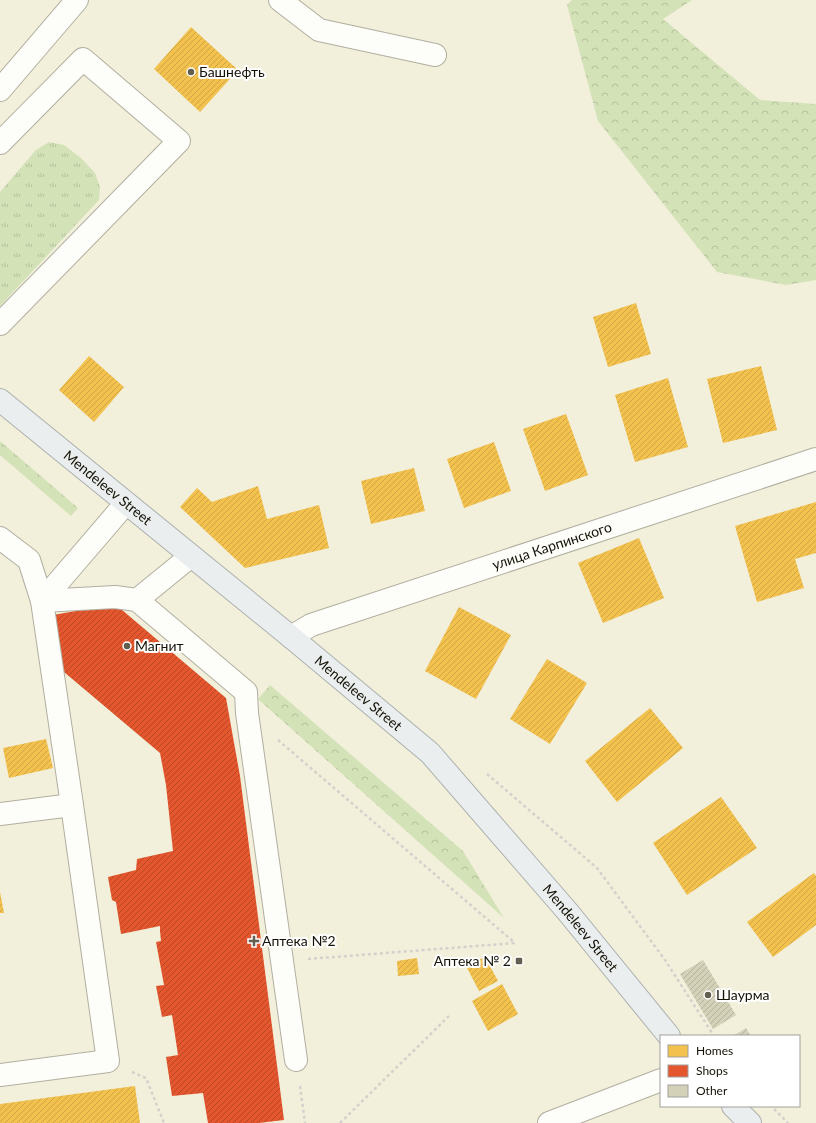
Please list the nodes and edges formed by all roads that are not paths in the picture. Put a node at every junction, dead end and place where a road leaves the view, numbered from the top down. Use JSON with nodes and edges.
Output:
{"nodes":[{"id":1,"x":77,"y":0,"type":"edge"},
{"id":2,"x":280,"y":0,"type":"edge"},
{"id":3,"x":434,"y":55,"type":"dead end"},
{"id":4,"x":0,"y":90,"type":"edge"},
{"id":5,"x":1,"y":138,"type":"edge"},
{"id":6,"x":0,"y":324,"type":"edge"},
{"id":7,"x":0,"y":400,"type":"edge"},
{"id":8,"x":816,"y":459,"type":"edge"},
{"id":9,"x":126,"y":503,"type":"junction"},
{"id":10,"x":0,"y":538,"type":"edge"},
{"id":11,"x":192,"y":556,"type":"junction"},
{"id":12,"x":137,"y":600,"type":"junction"},
{"id":13,"x":42,"y":601,"type":"junction"},
{"id":14,"x":290,"y":637,"type":"junction"},
{"id":15,"x":72,"y":805,"type":"junction"},
{"id":16,"x":0,"y":814,"type":"edge"},
{"id":17,"x":667,"y":1035,"type":"edge"},
{"id":18,"x":296,"y":1060,"type":"road end"},
{"id":19,"x":0,"y":1074,"type":"edge"},
{"id":20,"x":660,"y":1080,"type":"edge"},
{"id":21,"x":734,"y":1107,"type":"edge"},
{"id":22,"x":549,"y":1123,"type":"edge"},
{"id":23,"x":750,"y":1123,"type":"edge"}],
"edges":[{"from":1,"to":4,"type":"street"},
{"from":2,"to":3,"type":"street"},
{"from":5,"to":6,"type":"street"},
{"from":7,"to":9,"type":"main road","name":"Mendeleev Street"},
{"from":8,"to":14,"type":"street","name":"улица Карпинского"},
{"from":9,"to":11,"type":"main road","name":"Mendeleev Street"},
{"from":9,"to":13,"type":"street"},
{"from":10,"to":13,"type":"street"},
{"from":11,"to":12,"type":"street"},
{"from":11,"to":14,"type":"main road","name":"Mendeleev Street"},
{"from":12,"to":13,"type":"street"},
{"from":12,"to":18,"type":"street"},
{"from":13,"to":15,"type":"street"},
{"from":14,"to":17,"type":"main road","name":"Mendeleev Street"},
{"from":15,"to":16,"type":"street"},
{"from":15,"to":19,"type":"street"},
{"from":20,"to":22,"type":"street"},
{"from":21,"to":23,"type":"main road"}]}
